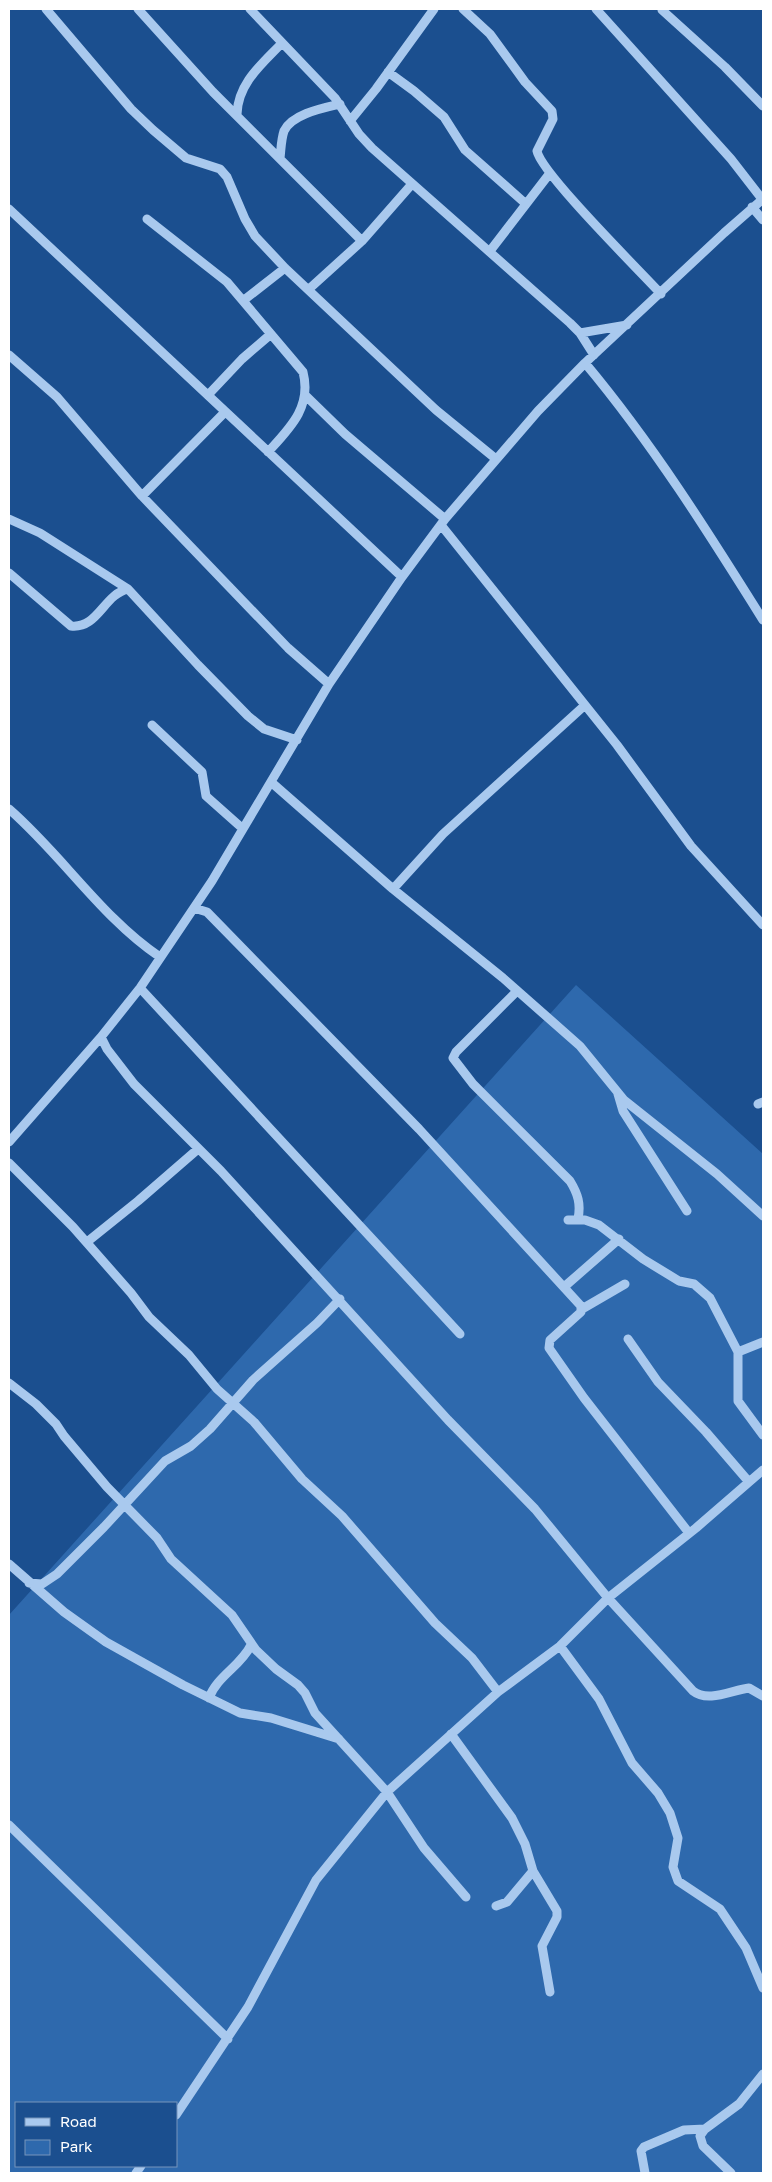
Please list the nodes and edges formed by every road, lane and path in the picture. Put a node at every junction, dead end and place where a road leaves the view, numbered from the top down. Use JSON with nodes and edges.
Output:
{"nodes":[{"id":1,"x":46,"y":9,"type":"edge"},
{"id":2,"x":138,"y":9,"type":"edge"},
{"id":3,"x":250,"y":9,"type":"edge"},
{"id":4,"x":434,"y":9,"type":"edge"},
{"id":5,"x":463,"y":9,"type":"edge"},
{"id":6,"x":596,"y":9,"type":"edge"},
{"id":7,"x":662,"y":10,"type":"edge"},
{"id":8,"x":282,"y":43,"type":"junction"},
{"id":9,"x":388,"y":72,"type":"junction"},
{"id":10,"x":340,"y":104,"type":"junction"},
{"id":11,"x":763,"y":106,"type":"edge"},
{"id":12,"x":236,"y":114,"type":"junction"},
{"id":13,"x":350,"y":121,"type":"junction"},
{"id":14,"x":280,"y":158,"type":"junction"},
{"id":15,"x":550,"y":173,"type":"junction"},
{"id":16,"x":412,"y":184,"type":"junction"},
{"id":17,"x":763,"y":199,"type":"edge"},
{"id":18,"x":526,"y":204,"type":"junction"},
{"id":19,"x":752,"y":207,"type":"junction"},
{"id":20,"x":9,"y":208,"type":"edge"},
{"id":21,"x":147,"y":219,"type":"dead end"},
{"id":22,"x":763,"y":220,"type":"edge"},
{"id":23,"x":362,"y":241,"type":"junction"},
{"id":24,"x":490,"y":251,"type":"junction"},
{"id":25,"x":285,"y":268,"type":"junction"},
{"id":26,"x":309,"y":289,"type":"junction"},
{"id":27,"x":661,"y":294,"type":"junction"},
{"id":28,"x":244,"y":300,"type":"junction"},
{"id":29,"x":627,"y":325,"type":"junction"},
{"id":30,"x":580,"y":332,"type":"junction"},
{"id":31,"x":271,"y":334,"type":"junction"},
{"id":32,"x":594,"y":355,"type":"junction"},
{"id":33,"x":9,"y":356,"type":"edge"},
{"id":34,"x":585,"y":364,"type":"junction"},
{"id":35,"x":208,"y":395,"type":"junction"},
{"id":36,"x":305,"y":395,"type":"junction"},
{"id":37,"x":225,"y":412,"type":"junction"},
{"id":38,"x":268,"y":452,"type":"junction"},
{"id":39,"x":496,"y":459,"type":"junction"},
{"id":40,"x":142,"y":496,"type":"junction"},
{"id":41,"x":9,"y":519,"type":"edge"},
{"id":42,"x":443,"y":522,"type":"junction"},
{"id":43,"x":9,"y":573,"type":"edge"},
{"id":44,"x":402,"y":577,"type":"junction"},
{"id":45,"x":128,"y":589,"type":"junction"},
{"id":46,"x":763,"y":620,"type":"edge"},
{"id":47,"x":328,"y":684,"type":"junction"},
{"id":48,"x":584,"y":706,"type":"junction"},
{"id":49,"x":152,"y":725,"type":"dead end"},
{"id":50,"x":297,"y":740,"type":"junction"},
{"id":51,"x":271,"y":782,"type":"junction"},
{"id":52,"x":9,"y":809,"type":"edge"},
{"id":53,"x":242,"y":828,"type":"junction"},
{"id":54,"x":393,"y":889,"type":"junction"},
{"id":55,"x":194,"y":908,"type":"junction"},
{"id":56,"x":763,"y":925,"type":"edge"},
{"id":57,"x":160,"y":958,"type":"junction"},
{"id":58,"x":140,"y":988,"type":"junction"},
{"id":59,"x":517,"y":991,"type":"junction"},
{"id":60,"x":101,"y":1037,"type":"junction"},
{"id":61,"x":618,"y":1094,"type":"junction"},
{"id":62,"x":9,"y":1142,"type":"edge"},
{"id":63,"x":198,"y":1149,"type":"junction"},
{"id":64,"x":9,"y":1163,"type":"edge"},
{"id":65,"x":687,"y":1211,"type":"dead end"},
{"id":66,"x":763,"y":1216,"type":"edge"},
{"id":67,"x":619,"y":1239,"type":"junction"},
{"id":68,"x":87,"y":1242,"type":"junction"},
{"id":69,"x":625,"y":1284,"type":"dead end"},
{"id":70,"x":564,"y":1287,"type":"junction"},
{"id":71,"x":340,"y":1299,"type":"junction"},
{"id":72,"x":582,"y":1310,"type":"junction"},
{"id":73,"x":460,"y":1334,"type":"dead end"},
{"id":74,"x":628,"y":1339,"type":"dead end"},
{"id":75,"x":763,"y":1342,"type":"edge"},
{"id":76,"x":738,"y":1352,"type":"junction"},
{"id":77,"x":9,"y":1383,"type":"edge"},
{"id":78,"x":233,"y":1403,"type":"junction"},
{"id":79,"x":763,"y":1435,"type":"edge"},
{"id":80,"x":763,"y":1470,"type":"edge"},
{"id":81,"x":749,"y":1482,"type":"junction"},
{"id":82,"x":125,"y":1504,"type":"junction"},
{"id":83,"x":689,"y":1533,"type":"junction"},
{"id":84,"x":9,"y":1564,"type":"edge"},
{"id":85,"x":29,"y":1583,"type":"junction"},
{"id":86,"x":608,"y":1598,"type":"junction"},
{"id":87,"x":251,"y":1645,"type":"junction"},
{"id":88,"x":560,"y":1646,"type":"junction"},
{"id":89,"x":498,"y":1692,"type":"junction"},
{"id":90,"x":763,"y":1696,"type":"edge"},
{"id":91,"x":209,"y":1698,"type":"junction"},
{"id":92,"x":451,"y":1734,"type":"junction"},
{"id":93,"x":339,"y":1739,"type":"junction"},
{"id":94,"x":387,"y":1792,"type":"junction"},
{"id":95,"x":9,"y":1825,"type":"edge"},
{"id":96,"x":533,"y":1872,"type":"junction"},
{"id":97,"x":466,"y":1897,"type":"dead end"},
{"id":98,"x":496,"y":1906,"type":"dead end"},
{"id":99,"x":763,"y":1988,"type":"edge"},
{"id":100,"x":550,"y":1992,"type":"dead end"},
{"id":101,"x":228,"y":2039,"type":"junction"},
{"id":102,"x":763,"y":2074,"type":"edge"},
{"id":103,"x":178,"y":2112,"type":"edge"},
{"id":104,"x":705,"y":2130,"type":"junction"},
{"id":105,"x":645,"y":2173,"type":"edge"},
{"id":106,"x":731,"y":2173,"type":"edge"}],
"edges":[{"from":1,"to":25,"type":"street"},
{"from":2,"to":12,"type":"street"},
{"from":3,"to":8,"type":"street"},
{"from":4,"to":9,"type":"street"},
{"from":5,"to":15,"type":"street"},
{"from":6,"to":17,"type":"street"},
{"from":7,"to":11,"type":"street"},
{"from":8,"to":10,"type":"street"},
{"from":8,"to":12,"type":"street"},
{"from":9,"to":13,"type":"street"},
{"from":9,"to":18,"type":"street"},
{"from":10,"to":13,"type":"street"},
{"from":10,"to":14,"type":"street"},
{"from":12,"to":14,"type":"street"},
{"from":13,"to":16,"type":"street"},
{"from":14,"to":23,"type":"street"},
{"from":15,"to":18,"type":"street"},
{"from":15,"to":27,"type":"street"},
{"from":16,"to":23,"type":"street"},
{"from":16,"to":24,"type":"street"},
{"from":17,"to":19,"type":"street"},
{"from":18,"to":24,"type":"street"},
{"from":19,"to":22,"type":"street"},
{"from":19,"to":27,"type":"street"},
{"from":20,"to":35,"type":"street"},
{"from":21,"to":28,"type":"street"},
{"from":23,"to":26,"type":"street"},
{"from":24,"to":30,"type":"street"},
{"from":25,"to":26,"type":"street"},
{"from":25,"to":28,"type":"street"},
{"from":26,"to":39,"type":"street"},
{"from":27,"to":29,"type":"street"},
{"from":28,"to":31,"type":"street"},
{"from":29,"to":30,"type":"street"},
{"from":29,"to":32,"type":"street"},
{"from":30,"to":32,"type":"street"},
{"from":31,"to":35,"type":"street"},
{"from":31,"to":36,"type":"street"},
{"from":32,"to":34,"type":"street"},
{"from":33,"to":40,"type":"street"},
{"from":34,"to":39,"type":"street"},
{"from":34,"to":46,"type":"street"},
{"from":35,"to":37,"type":"street"},
{"from":36,"to":38,"type":"street"},
{"from":36,"to":42,"type":"street"},
{"from":37,"to":38,"type":"street"},
{"from":37,"to":40,"type":"street"},
{"from":38,"to":44,"type":"street"},
{"from":39,"to":42,"type":"street"},
{"from":40,"to":47,"type":"street"},
{"from":41,"to":45,"type":"street"},
{"from":42,"to":44,"type":"street"},
{"from":42,"to":48,"type":"street"},
{"from":43,"to":45,"type":"street"},
{"from":44,"to":47,"type":"street"},
{"from":45,"to":50,"type":"street"},
{"from":47,"to":50,"type":"street"},
{"from":48,"to":54,"type":"street"},
{"from":48,"to":56,"type":"street"},
{"from":49,"to":53,"type":"street"},
{"from":50,"to":51,"type":"street"},
{"from":51,"to":53,"type":"street"},
{"from":51,"to":54,"type":"street"},
{"from":52,"to":57,"type":"street"},
{"from":53,"to":55,"type":"street"},
{"from":54,"to":59,"type":"street"},
{"from":55,"to":57,"type":"street"},
{"from":55,"to":70,"type":"street"},
{"from":57,"to":58,"type":"street"},
{"from":58,"to":60,"type":"street"},
{"from":58,"to":73,"type":"street"},
{"from":59,"to":61,"type":"street"},
{"from":59,"to":67,"type":"street"},
{"from":60,"to":62,"type":"street"},
{"from":60,"to":63,"type":"street"},
{"from":61,"to":65,"type":"street"},
{"from":61,"to":66,"type":"street"},
{"from":63,"to":68,"type":"street"},
{"from":63,"to":71,"type":"street"},
{"from":64,"to":68,"type":"street"},
{"from":67,"to":70,"type":"street"},
{"from":67,"to":76,"type":"street"},
{"from":68,"to":78,"type":"street"},
{"from":69,"to":72,"type":"street"},
{"from":70,"to":72,"type":"street"},
{"from":71,"to":78,"type":"street"},
{"from":71,"to":86,"type":"street"},
{"from":72,"to":83,"type":"street"},
{"from":74,"to":81,"type":"street"},
{"from":75,"to":76,"type":"street"},
{"from":76,"to":79,"type":"street"},
{"from":77,"to":82,"type":"street"},
{"from":78,"to":82,"type":"street"},
{"from":78,"to":89,"type":"street"},
{"from":80,"to":81,"type":"street"},
{"from":81,"to":83,"type":"street"},
{"from":82,"to":85,"type":"street"},
{"from":82,"to":87,"type":"street"},
{"from":83,"to":86,"type":"street"},
{"from":84,"to":85,"type":"street"},
{"from":85,"to":91,"type":"street"},
{"from":86,"to":88,"type":"street"},
{"from":86,"to":90,"type":"street"},
{"from":87,"to":91,"type":"street"},
{"from":87,"to":93,"type":"street"},
{"from":88,"to":89,"type":"street"},
{"from":88,"to":99,"type":"street"},
{"from":89,"to":92,"type":"street"},
{"from":91,"to":93,"type":"street"},
{"from":92,"to":94,"type":"street"},
{"from":92,"to":96,"type":"street"},
{"from":93,"to":94,"type":"street"},
{"from":94,"to":97,"type":"street"},
{"from":94,"to":101,"type":"street"},
{"from":95,"to":101,"type":"street"},
{"from":96,"to":98,"type":"street"},
{"from":96,"to":100,"type":"street"},
{"from":101,"to":103,"type":"street"},
{"from":102,"to":104,"type":"street"},
{"from":104,"to":105,"type":"street"},
{"from":104,"to":106,"type":"street"}]}
